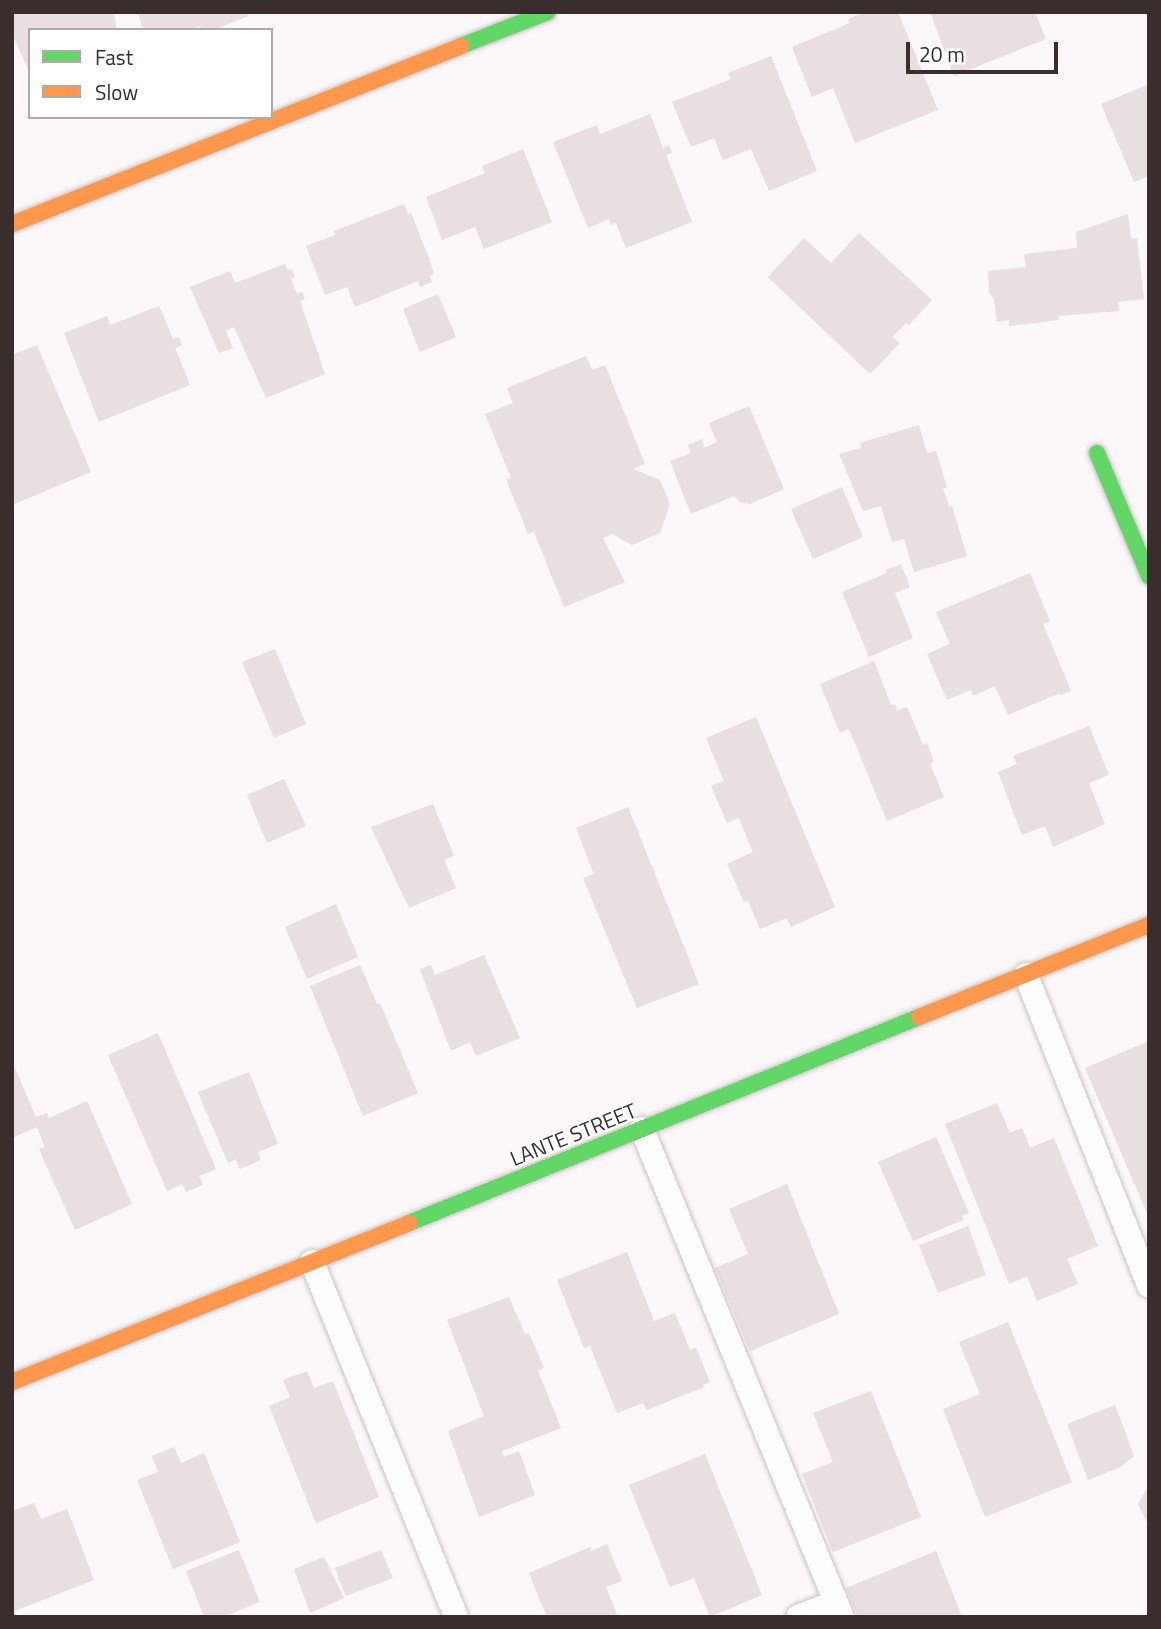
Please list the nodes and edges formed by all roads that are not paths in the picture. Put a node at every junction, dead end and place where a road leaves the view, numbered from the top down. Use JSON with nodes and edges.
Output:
{"nodes":[{"id":1,"x":548,"y":12,"type":"edge"},
{"id":2,"x":12,"y":224,"type":"edge"},
{"id":3,"x":1097,"y":453,"type":"dead end"},
{"id":4,"x":1149,"y":576,"type":"edge"},
{"id":5,"x":1149,"y":925,"type":"edge"},
{"id":6,"x":1026,"y":975,"type":"junction"},
{"id":7,"x":642,"y":1129,"type":"junction"},
{"id":8,"x":312,"y":1262,"type":"junction"},
{"id":9,"x":1149,"y":1286,"type":"edge"},
{"id":10,"x":12,"y":1382,"type":"edge"},
{"id":11,"x":839,"y":1609,"type":"edge"},
{"id":12,"x":456,"y":1617,"type":"edge"},
{"id":13,"x":798,"y":1617,"type":"edge"}],
"edges":[{"from":1,"to":2,"type":"street"},
{"from":3,"to":4,"type":"street"},
{"from":5,"to":6,"type":"street","name":"LANTE STREET"},
{"from":6,"to":7,"type":"street","name":"LANTE STREET"},
{"from":6,"to":9,"type":"lane"},
{"from":7,"to":8,"type":"street","name":"LANTE STREET"},
{"from":7,"to":11,"type":"lane"},
{"from":8,"to":10,"type":"street","name":"LANTE STREET"},
{"from":8,"to":12,"type":"lane"},
{"from":11,"to":13,"type":"lane"}]}
